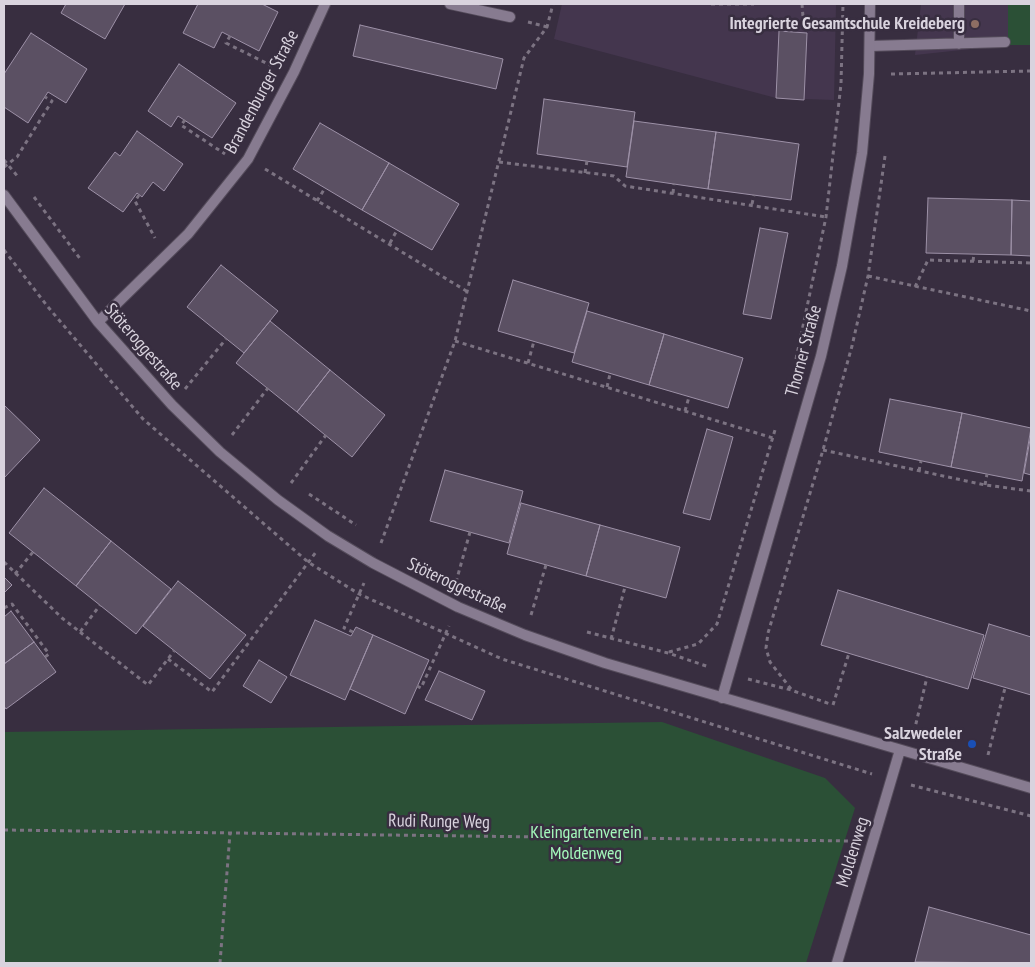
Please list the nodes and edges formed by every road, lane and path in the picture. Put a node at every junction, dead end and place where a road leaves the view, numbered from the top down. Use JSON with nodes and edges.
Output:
{"nodes":[{"id":1,"x":325,"y":4,"type":"edge"},
{"id":2,"x":450,"y":4,"type":"edge"},
{"id":3,"x":553,"y":4,"type":"edge"},
{"id":4,"x":711,"y":4,"type":"edge"},
{"id":5,"x":754,"y":4,"type":"edge"},
{"id":6,"x":802,"y":4,"type":"edge"},
{"id":7,"x":843,"y":4,"type":"edge"},
{"id":8,"x":870,"y":4,"type":"edge"},
{"id":9,"x":959,"y":4,"type":"edge"},
{"id":10,"x":510,"y":17,"type":"dead end"},
{"id":11,"x":803,"y":17,"type":"dead end"},
{"id":12,"x":230,"y":36,"type":"dead end"},
{"id":13,"x":1005,"y":42,"type":"dead end"},
{"id":14,"x":959,"y":44,"type":"junction"},
{"id":15,"x":870,"y":46,"type":"junction"},
{"id":16,"x":1031,"y":71,"type":"edge"},
{"id":17,"x":891,"y":74,"type":"dead end"},
{"id":18,"x":292,"y":76,"type":"junction"},
{"id":19,"x":45,"y":97,"type":"dead end"},
{"id":20,"x":185,"y":120,"type":"dead end"},
{"id":21,"x":4,"y":160,"type":"edge"},
{"id":22,"x":587,"y":161,"type":"dead end"},
{"id":23,"x":245,"y":162,"type":"junction"},
{"id":24,"x":499,"y":162,"type":"junction"},
{"id":25,"x":6,"y":166,"type":"edge"},
{"id":26,"x":585,"y":173,"type":"junction"},
{"id":27,"x":20,"y":179,"type":"dead end"},
{"id":28,"x":674,"y":184,"type":"dead end"},
{"id":29,"x":325,"y":188,"type":"dead end"},
{"id":30,"x":673,"y":193,"type":"junction"},
{"id":31,"x":32,"y":194,"type":"dead end"},
{"id":32,"x":4,"y":195,"type":"edge"},
{"id":33,"x":139,"y":195,"type":"dead end"},
{"id":34,"x":754,"y":195,"type":"dead end"},
{"id":35,"x":317,"y":201,"type":"junction"},
{"id":36,"x":752,"y":205,"type":"junction"},
{"id":37,"x":826,"y":217,"type":"junction"},
{"id":38,"x":397,"y":230,"type":"dead end"},
{"id":39,"x":390,"y":243,"type":"junction"},
{"id":40,"x":974,"y":254,"type":"dead end"},
{"id":41,"x":165,"y":256,"type":"junction"},
{"id":42,"x":82,"y":261,"type":"dead end"},
{"id":43,"x":973,"y":262,"type":"junction"},
{"id":44,"x":1031,"y":263,"type":"edge"},
{"id":45,"x":868,"y":276,"type":"dead end"},
{"id":46,"x":915,"y":287,"type":"junction"},
{"id":47,"x":468,"y":292,"type":"junction"},
{"id":48,"x":1031,"y":311,"type":"edge"},
{"id":49,"x":98,"y":322,"type":"junction"},
{"id":50,"x":226,"y":339,"type":"dead end"},
{"id":51,"x":455,"y":341,"type":"junction"},
{"id":52,"x":534,"y":341,"type":"dead end"},
{"id":53,"x":795,"y":360,"type":"dead end"},
{"id":54,"x":528,"y":363,"type":"junction"},
{"id":55,"x":610,"y":374,"type":"dead end"},
{"id":56,"x":178,"y":382,"type":"dead end"},
{"id":57,"x":607,"y":387,"type":"junction"},
{"id":58,"x":268,"y":388,"type":"dead end"},
{"id":59,"x":184,"y":390,"type":"junction"},
{"id":60,"x":191,"y":396,"type":"dead end"},
{"id":61,"x":689,"y":397,"type":"dead end"},
{"id":62,"x":684,"y":411,"type":"junction"},
{"id":63,"x":778,"y":420,"type":"dead end"},
{"id":64,"x":226,"y":428,"type":"dead end"},
{"id":65,"x":233,"y":434,"type":"junction"},
{"id":66,"x":326,"y":435,"type":"dead end"},
{"id":67,"x":773,"y":438,"type":"junction"},
{"id":68,"x":240,"y":440,"type":"dead end"},
{"id":69,"x":823,"y":450,"type":"dead end"},
{"id":70,"x":220,"y":452,"type":"junction"},
{"id":71,"x":921,"y":461,"type":"dead end"},
{"id":72,"x":919,"y":471,"type":"junction"},
{"id":73,"x":987,"y":474,"type":"dead end"},
{"id":74,"x":285,"y":476,"type":"dead end"},
{"id":75,"x":292,"y":482,"type":"junction"},
{"id":76,"x":985,"y":486,"type":"junction"},
{"id":77,"x":300,"y":487,"type":"dead end"},
{"id":78,"x":1031,"y":491,"type":"edge"},
{"id":79,"x":308,"y":493,"type":"dead end"},
{"id":80,"x":278,"y":500,"type":"junction"},
{"id":81,"x":357,"y":526,"type":"dead end"},
{"id":82,"x":470,"y":532,"type":"dead end"},
{"id":83,"x":328,"y":536,"type":"junction"},
{"id":84,"x":373,"y":537,"type":"dead end"},
{"id":85,"x":381,"y":543,"type":"junction"},
{"id":86,"x":390,"y":547,"type":"dead end"},
{"id":87,"x":33,"y":552,"type":"dead end"},
{"id":88,"x":4,"y":562,"type":"edge"},
{"id":89,"x":373,"y":563,"type":"junction"},
{"id":90,"x":546,"y":566,"type":"dead end"},
{"id":91,"x":15,"y":574,"type":"junction"},
{"id":92,"x":448,"y":578,"type":"dead end"},
{"id":93,"x":456,"y":583,"type":"junction"},
{"id":94,"x":464,"y":586,"type":"dead end"},
{"id":95,"x":625,"y":587,"type":"dead end"},
{"id":96,"x":100,"y":605,"type":"dead end"},
{"id":97,"x":454,"y":605,"type":"junction"},
{"id":98,"x":4,"y":608,"type":"edge"},
{"id":99,"x":522,"y":612,"type":"dead end"},
{"id":100,"x":531,"y":616,"type":"junction"},
{"id":101,"x":540,"y":618,"type":"dead end"},
{"id":102,"x":27,"y":624,"type":"junction"},
{"id":103,"x":22,"y":627,"type":"dead end"},
{"id":104,"x":584,"y":631,"type":"dead end"},
{"id":105,"x":80,"y":632,"type":"junction"},
{"id":106,"x":353,"y":632,"type":"dead end"},
{"id":107,"x":611,"y":639,"type":"junction"},
{"id":108,"x":174,"y":651,"type":"dead end"},
{"id":109,"x":668,"y":653,"type":"junction"},
{"id":110,"x":849,"y":653,"type":"dead end"},
{"id":111,"x":45,"y":657,"type":"dead end"},
{"id":112,"x":681,"y":658,"type":"dead end"},
{"id":113,"x":168,"y":659,"type":"junction"},
{"id":114,"x":927,"y":677,"type":"dead end"},
{"id":115,"x":417,"y":686,"type":"dead end"},
{"id":116,"x":1005,"y":688,"type":"dead end"},
{"id":117,"x":722,"y":698,"type":"junction"},
{"id":118,"x":833,"y":705,"type":"dead end"},
{"id":119,"x":914,"y":732,"type":"dead end"},
{"id":120,"x":900,"y":750,"type":"junction"},
{"id":121,"x":983,"y":774,"type":"junction"},
{"id":122,"x":1031,"y":788,"type":"edge"},
{"id":123,"x":4,"y":830,"type":"edge"},
{"id":124,"x":230,"y":833,"type":"junction"},
{"id":125,"x":873,"y":840,"type":"junction"},
{"id":126,"x":220,"y":963,"type":"edge"},
{"id":127,"x":837,"y":963,"type":"edge"}],
"edges":[{"from":1,"to":18,"type":"street","name":"Brandenburger Straße"},
{"from":2,"to":10,"type":"street"},
{"from":3,"to":24,"type":"path"},
{"from":4,"to":5,"type":"path"},
{"from":6,"to":11,"type":"path"},
{"from":7,"to":37,"type":"path"},
{"from":8,"to":15,"type":"street","name":"Thorner Straße"},
{"from":9,"to":14,"type":"street"},
{"from":12,"to":18,"type":"path"},
{"from":13,"to":14,"type":"street"},
{"from":14,"to":15,"type":"street"},
{"from":15,"to":117,"type":"street","name":"Thorner Straße"},
{"from":16,"to":17,"type":"path"},
{"from":18,"to":23,"type":"street","name":"Brandenburger Straße"},
{"from":19,"to":25,"type":"path"},
{"from":20,"to":23,"type":"path"},
{"from":21,"to":25,"type":"path"},
{"from":22,"to":26,"type":"path"},
{"from":23,"to":35,"type":"path"},
{"from":23,"to":41,"type":"street","name":"Brandenburger Straße"},
{"from":24,"to":26,"type":"path"},
{"from":24,"to":47,"type":"path"},
{"from":25,"to":27,"type":"path"},
{"from":26,"to":30,"type":"path"},
{"from":28,"to":30,"type":"path"},
{"from":29,"to":35,"type":"path"},
{"from":30,"to":36,"type":"path"},
{"from":31,"to":42,"type":"path"},
{"from":32,"to":49,"type":"street","name":"Stöteroggestraße"},
{"from":33,"to":41,"type":"path"},
{"from":34,"to":36,"type":"path"},
{"from":35,"to":39,"type":"path"},
{"from":36,"to":37,"type":"path"},
{"from":37,"to":53,"type":"path"},
{"from":38,"to":39,"type":"path"},
{"from":39,"to":47,"type":"path"},
{"from":40,"to":43,"type":"path"},
{"from":41,"to":49,"type":"street","name":"Brandenburger Straße"},
{"from":43,"to":44,"type":"path"},
{"from":43,"to":46,"type":"path"},
{"from":45,"to":46,"type":"path"},
{"from":46,"to":48,"type":"path"},
{"from":47,"to":51,"type":"path"},
{"from":49,"to":70,"type":"street","name":"Stöteroggestraße"},
{"from":50,"to":59,"type":"path"},
{"from":51,"to":54,"type":"path"},
{"from":51,"to":85,"type":"path"},
{"from":52,"to":54,"type":"path"},
{"from":54,"to":57,"type":"path"},
{"from":55,"to":57,"type":"path"},
{"from":56,"to":59,"type":"path"},
{"from":57,"to":62,"type":"path"},
{"from":58,"to":65,"type":"path"},
{"from":59,"to":60,"type":"path"},
{"from":61,"to":62,"type":"path"},
{"from":62,"to":67,"type":"path"},
{"from":63,"to":67,"type":"path"},
{"from":64,"to":65,"type":"path"},
{"from":65,"to":68,"type":"path"},
{"from":65,"to":70,"type":"path"},
{"from":66,"to":75,"type":"path"},
{"from":67,"to":109,"type":"path"},
{"from":69,"to":72,"type":"path"},
{"from":70,"to":80,"type":"street","name":"Stöteroggestraße"},
{"from":71,"to":72,"type":"path"},
{"from":72,"to":76,"type":"path"},
{"from":73,"to":76,"type":"path"},
{"from":74,"to":75,"type":"path"},
{"from":75,"to":77,"type":"path"},
{"from":75,"to":80,"type":"path"},
{"from":76,"to":78,"type":"path"},
{"from":79,"to":81,"type":"path"},
{"from":80,"to":83,"type":"street","name":"Stöteroggestraße"},
{"from":82,"to":93,"type":"path"},
{"from":83,"to":89,"type":"street","name":"Stöteroggestraße"},
{"from":83,"to":113,"type":"path"},
{"from":84,"to":85,"type":"path"},
{"from":85,"to":86,"type":"path"},
{"from":85,"to":89,"type":"path"},
{"from":87,"to":91,"type":"path"},
{"from":88,"to":91,"type":"path"},
{"from":89,"to":97,"type":"street","name":"Stöteroggestraße"},
{"from":89,"to":106,"type":"path"},
{"from":90,"to":100,"type":"path"},
{"from":91,"to":105,"type":"path"},
{"from":92,"to":93,"type":"path"},
{"from":93,"to":94,"type":"path"},
{"from":93,"to":97,"type":"path"},
{"from":95,"to":107,"type":"path"},
{"from":96,"to":105,"type":"path"},
{"from":97,"to":115,"type":"path"},
{"from":97,"to":117,"type":"street","name":"Stöteroggestraße"},
{"from":98,"to":102,"type":"path"},
{"from":99,"to":100,"type":"path"},
{"from":100,"to":101,"type":"path"},
{"from":102,"to":103,"type":"path"},
{"from":102,"to":111,"type":"path"},
{"from":104,"to":107,"type":"path"},
{"from":105,"to":113,"type":"path"},
{"from":107,"to":109,"type":"path"},
{"from":108,"to":113,"type":"path"},
{"from":109,"to":112,"type":"path"},
{"from":110,"to":118,"type":"path"},
{"from":114,"to":119,"type":"path"},
{"from":116,"to":121,"type":"path"},
{"from":117,"to":120,"type":"street","name":"Stöteroggestraße"},
{"from":120,"to":121,"type":"street","name":"Stöteroggestraße"},
{"from":120,"to":125,"type":"street","name":"Moldenweg"},
{"from":121,"to":122,"type":"street","name":"Stöteroggestraße"},
{"from":123,"to":124,"type":"path","name":"Rudi Runge Weg"},
{"from":124,"to":125,"type":"path","name":"Rudi Runge Weg"},
{"from":124,"to":126,"type":"path"},
{"from":125,"to":127,"type":"street","name":"Moldenweg"}]}
